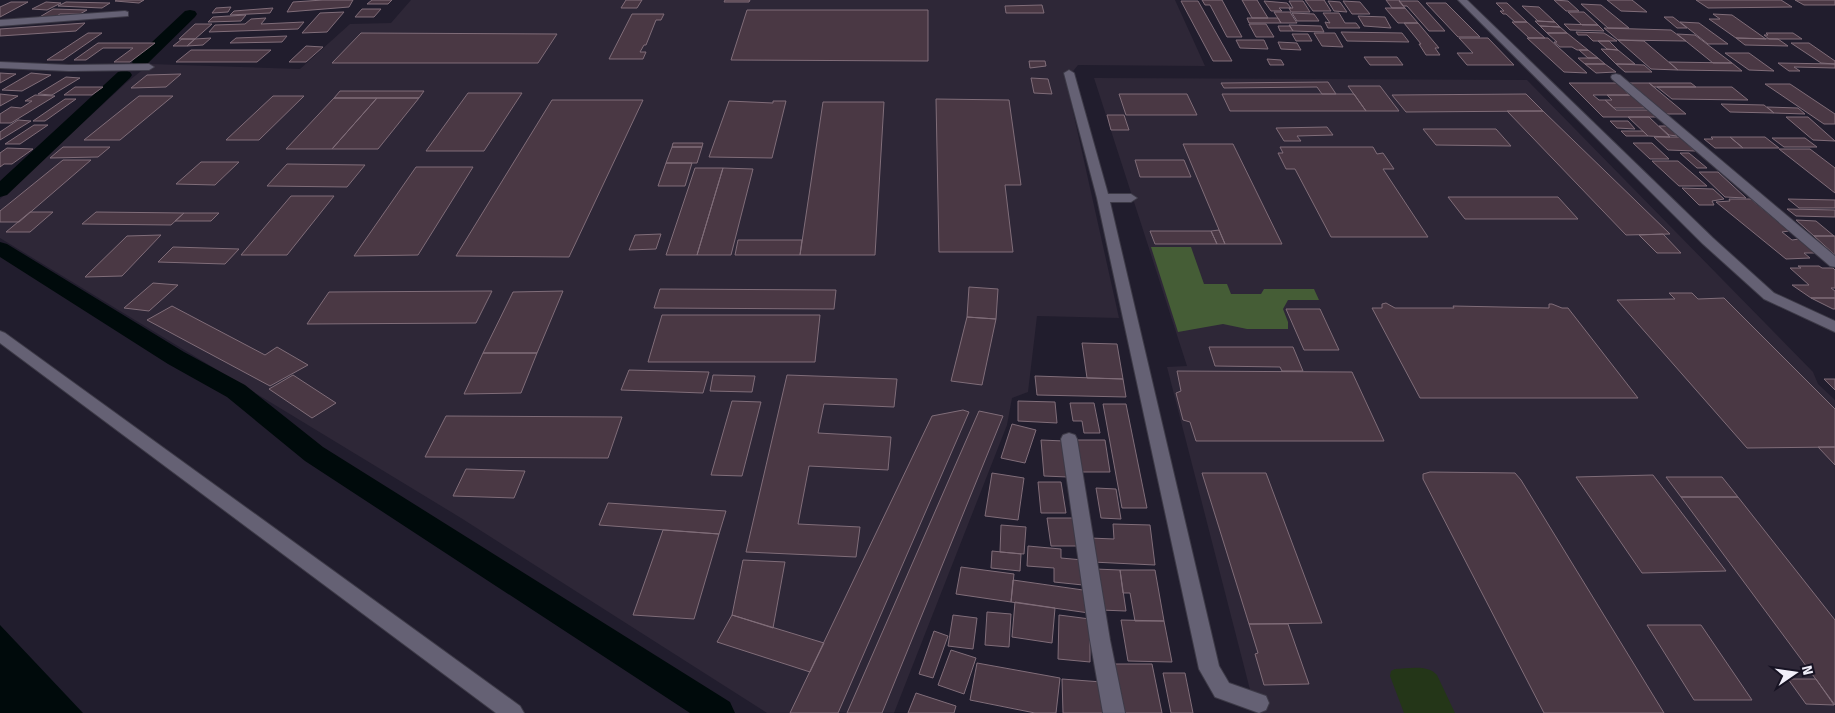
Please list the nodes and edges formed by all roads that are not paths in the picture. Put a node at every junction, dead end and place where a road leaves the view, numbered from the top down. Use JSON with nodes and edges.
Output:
{"nodes":[{"id":1,"x":1462,"y":0,"type":"edge"},
{"id":2,"x":125,"y":14,"type":"dead end"},
{"id":3,"x":0,"y":23,"type":"edge"},
{"id":4,"x":0,"y":65,"type":"edge"},
{"id":5,"x":149,"y":66,"type":"dead end"},
{"id":6,"x":1069,"y":73,"type":"dead end"},
{"id":7,"x":1616,"y":77,"type":"dead end"},
{"id":8,"x":1103,"y":198,"type":"junction"},
{"id":9,"x":1131,"y":198,"type":"dead end"},
{"id":10,"x":1835,"y":263,"type":"edge"},
{"id":11,"x":1835,"y":327,"type":"edge"},
{"id":12,"x":0,"y":336,"type":"edge"},
{"id":13,"x":1069,"y":439,"type":"dead end"},
{"id":14,"x":1259,"y":703,"type":"dead end"},
{"id":15,"x":513,"y":713,"type":"edge"},
{"id":16,"x":1114,"y":713,"type":"edge"}],
"edges":[{"from":1,"to":11,"type":"street"},
{"from":2,"to":3,"type":"street"},
{"from":4,"to":5,"type":"street"},
{"from":6,"to":8,"type":"street"},
{"from":7,"to":10,"type":"street"},
{"from":8,"to":9,"type":"street"},
{"from":8,"to":14,"type":"street"},
{"from":12,"to":15,"type":"street"},
{"from":13,"to":16,"type":"street"}]}
